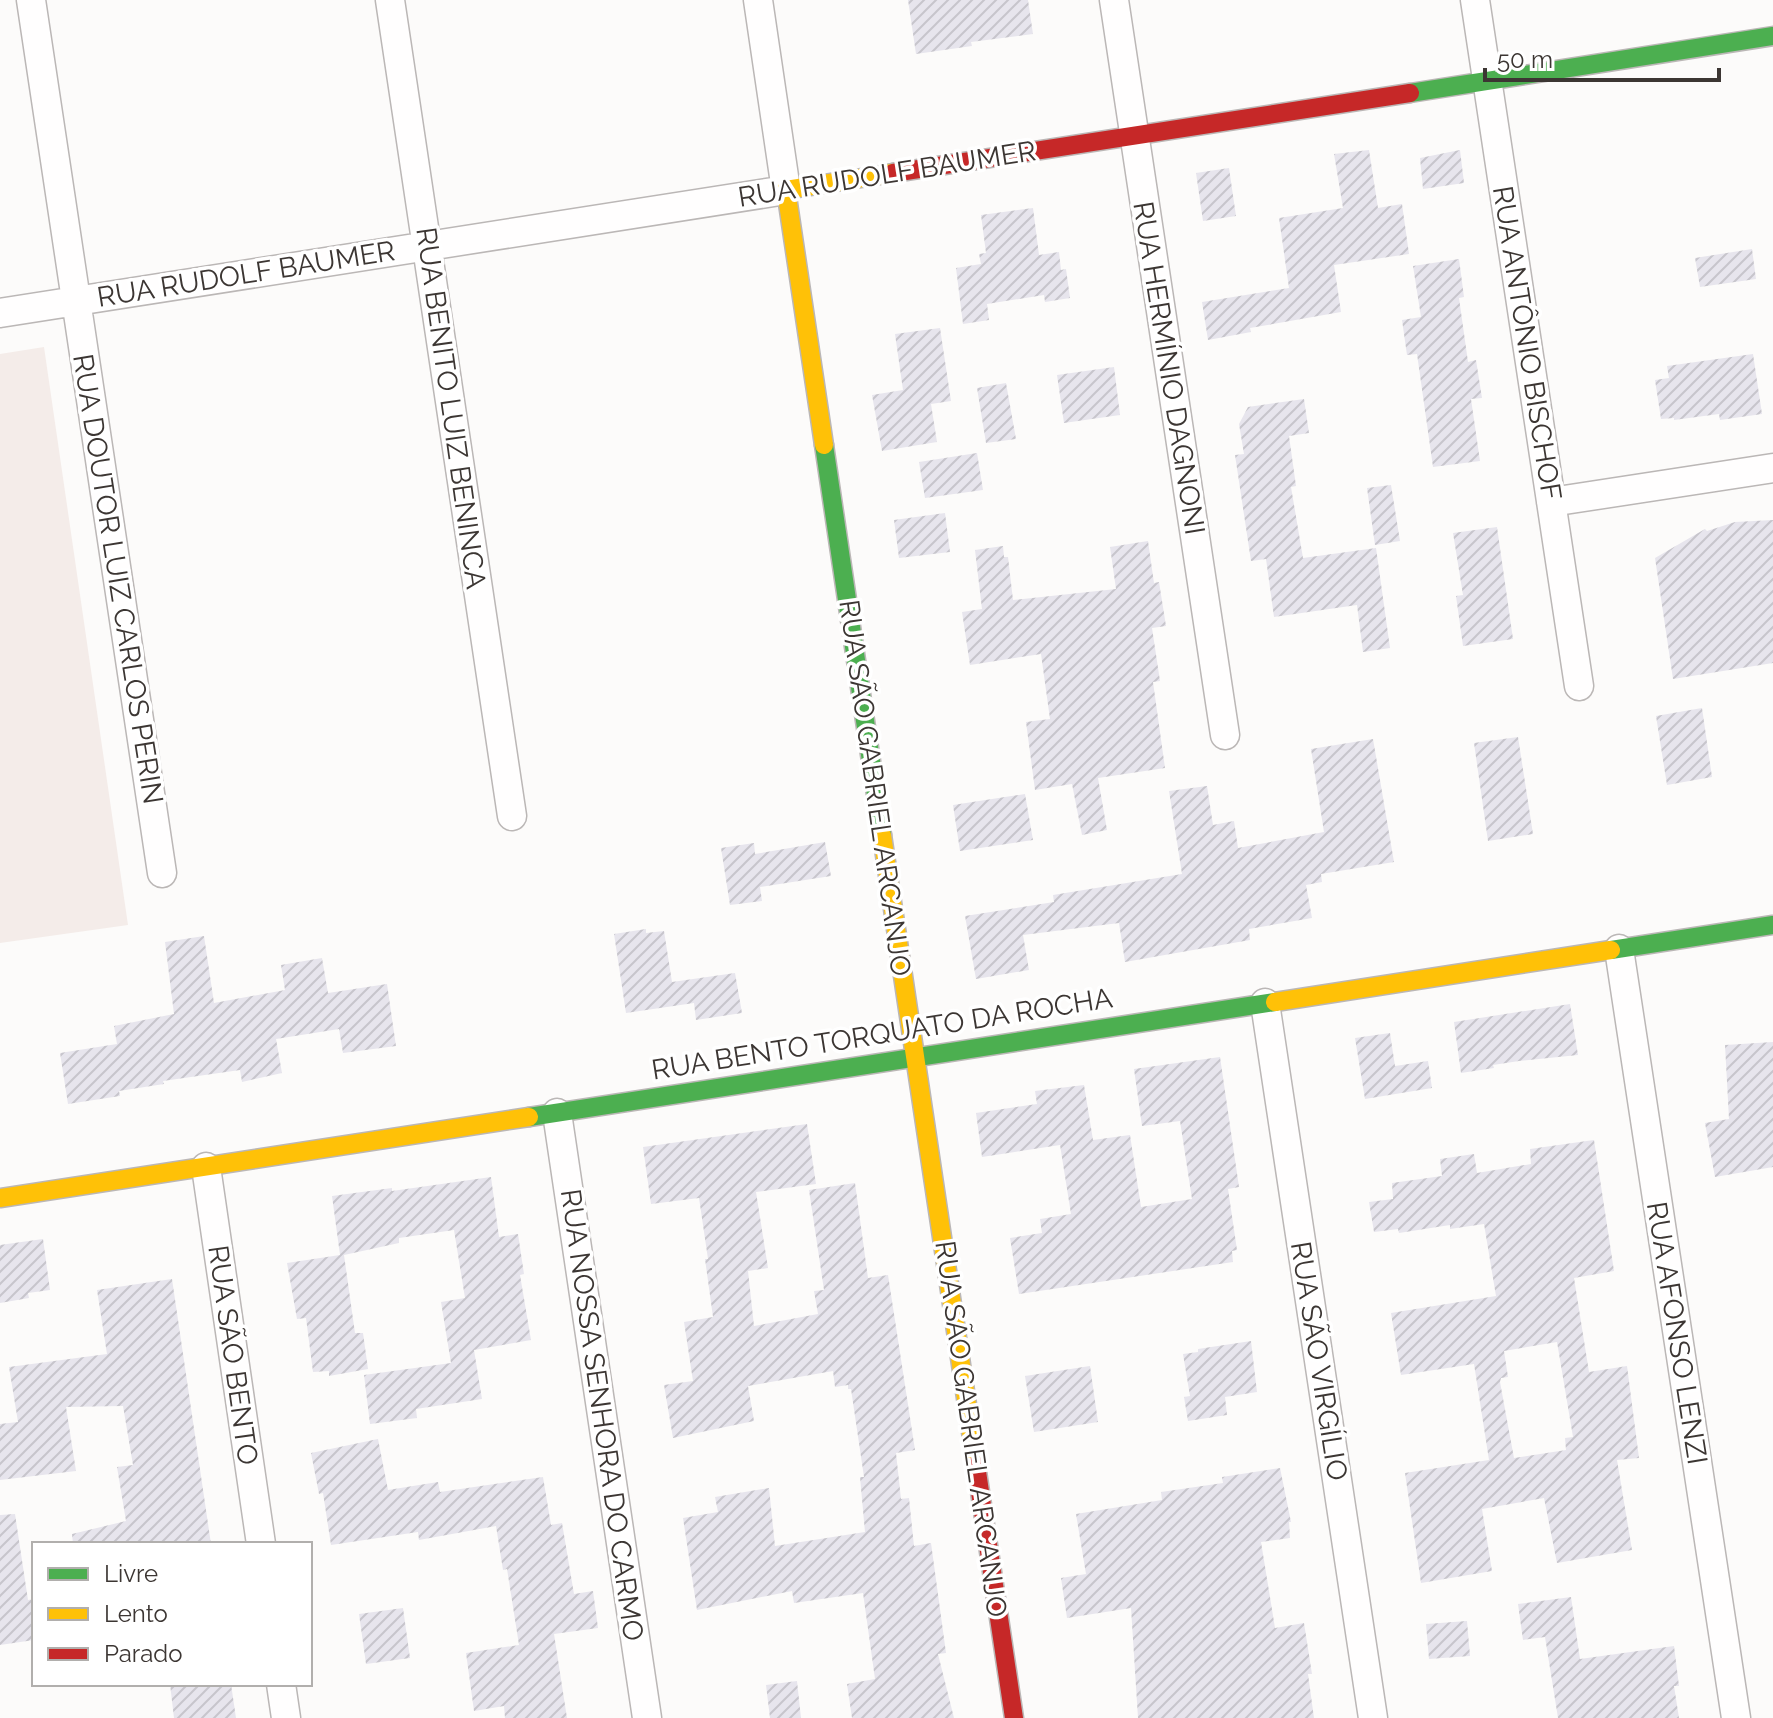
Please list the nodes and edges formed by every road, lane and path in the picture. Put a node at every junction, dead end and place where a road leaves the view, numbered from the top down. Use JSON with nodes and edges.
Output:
{"nodes":[{"id":1,"x":31,"y":0,"type":"edge"},
{"id":2,"x":390,"y":0,"type":"edge"},
{"id":3,"x":758,"y":0,"type":"edge"},
{"id":4,"x":1114,"y":0,"type":"edge"},
{"id":5,"x":1475,"y":0,"type":"edge"},
{"id":6,"x":1773,"y":36,"type":"edge"},
{"id":7,"x":1488,"y":81,"type":"junction"},
{"id":8,"x":1134,"y":136,"type":"junction"},
{"id":9,"x":786,"y":190,"type":"junction"},
{"id":10,"x":427,"y":246,"type":"junction"},
{"id":11,"x":76,"y":301,"type":"junction"},
{"id":12,"x":0,"y":313,"type":"edge"},
{"id":13,"x":1773,"y":468,"type":"edge"},
{"id":14,"x":1551,"y":502,"type":"junction"},
{"id":15,"x":1579,"y":686,"type":"dead end"},
{"id":16,"x":1225,"y":735,"type":"dead end"},
{"id":17,"x":512,"y":816,"type":"dead end"},
{"id":18,"x":162,"y":873,"type":"dead end"},
{"id":19,"x":1773,"y":925,"type":"edge"},
{"id":20,"x":1619,"y":949,"type":"junction"},
{"id":21,"x":1265,"y":1003,"type":"junction"},
{"id":22,"x":915,"y":1057,"type":"junction"},
{"id":23,"x":557,"y":1113,"type":"junction"},
{"id":24,"x":206,"y":1167,"type":"junction"},
{"id":25,"x":0,"y":1198,"type":"edge"},
{"id":26,"x":261,"y":1542,"type":"edge"},
{"id":27,"x":281,"y":1686,"type":"edge"},
{"id":28,"x":286,"y":1718,"type":"edge"},
{"id":29,"x":647,"y":1718,"type":"edge"},
{"id":30,"x":1014,"y":1718,"type":"edge"},
{"id":31,"x":1373,"y":1718,"type":"edge"},
{"id":32,"x":1736,"y":1718,"type":"edge"}],
"edges":[{"from":1,"to":11,"type":"street","name":"RUA DOUTOR LUIZ CARLOS PERIN"},
{"from":2,"to":10,"type":"street","name":"RUA BENITO LUIZ BENINCA"},
{"from":3,"to":9,"type":"street","name":"RUA SÃO GABRIEL ARCANJO"},
{"from":4,"to":8,"type":"street","name":"RUA HERMÍNIO DAGNONI"},
{"from":5,"to":7,"type":"street","name":"RUA ANTÔNIO BISCHOF"},
{"from":6,"to":7,"type":"street","name":"RUA RUDOLF BAUMER"},
{"from":7,"to":8,"type":"street","name":"RUA RUDOLF BAUMER"},
{"from":7,"to":14,"type":"street","name":"RUA ANTÔNIO BISCHOF"},
{"from":8,"to":9,"type":"street","name":"RUA RUDOLF BAUMER"},
{"from":8,"to":16,"type":"street","name":"RUA HERMÍNIO DAGNONI"},
{"from":9,"to":10,"type":"street","name":"RUA RUDOLF BAUMER"},
{"from":9,"to":22,"type":"street","name":"RUA SÃO GABRIEL ARCANJO"},
{"from":10,"to":11,"type":"street","name":"RUA RUDOLF BAUMER"},
{"from":10,"to":17,"type":"street","name":"RUA BENITO LUIZ BENINCA"},
{"from":11,"to":12,"type":"street","name":"RUA RUDOLF BAUMER"},
{"from":11,"to":18,"type":"street","name":"RUA DOUTOR LUIZ CARLOS PERIN"},
{"from":13,"to":14,"type":"street"},
{"from":14,"to":15,"type":"street","name":"RUA ANTÔNIO BISCHOF"},
{"from":19,"to":20,"type":"street","name":"RUA BENTO TORQUATO DA ROCHA"},
{"from":20,"to":21,"type":"street","name":"RUA BENTO TORQUATO DA ROCHA"},
{"from":20,"to":32,"type":"street","name":"RUA AFONSO LENZI"},
{"from":21,"to":22,"type":"street","name":"RUA BENTO TORQUATO DA ROCHA"},
{"from":21,"to":31,"type":"street","name":"RUA SÃO VIRGÍLIO"},
{"from":22,"to":23,"type":"street","name":"RUA BENTO TORQUATO DA ROCHA"},
{"from":22,"to":30,"type":"street","name":"RUA SÃO GABRIEL ARCANJO"},
{"from":23,"to":24,"type":"street","name":"RUA BENTO TORQUATO DA ROCHA"},
{"from":23,"to":29,"type":"street","name":"RUA NOSSA SENHORA DO CARMO"},
{"from":24,"to":25,"type":"street","name":"RUA BENTO TORQUATO DA ROCHA"},
{"from":24,"to":26,"type":"street","name":"RUA SÃO BENTO"},
{"from":27,"to":28,"type":"street"}]}
